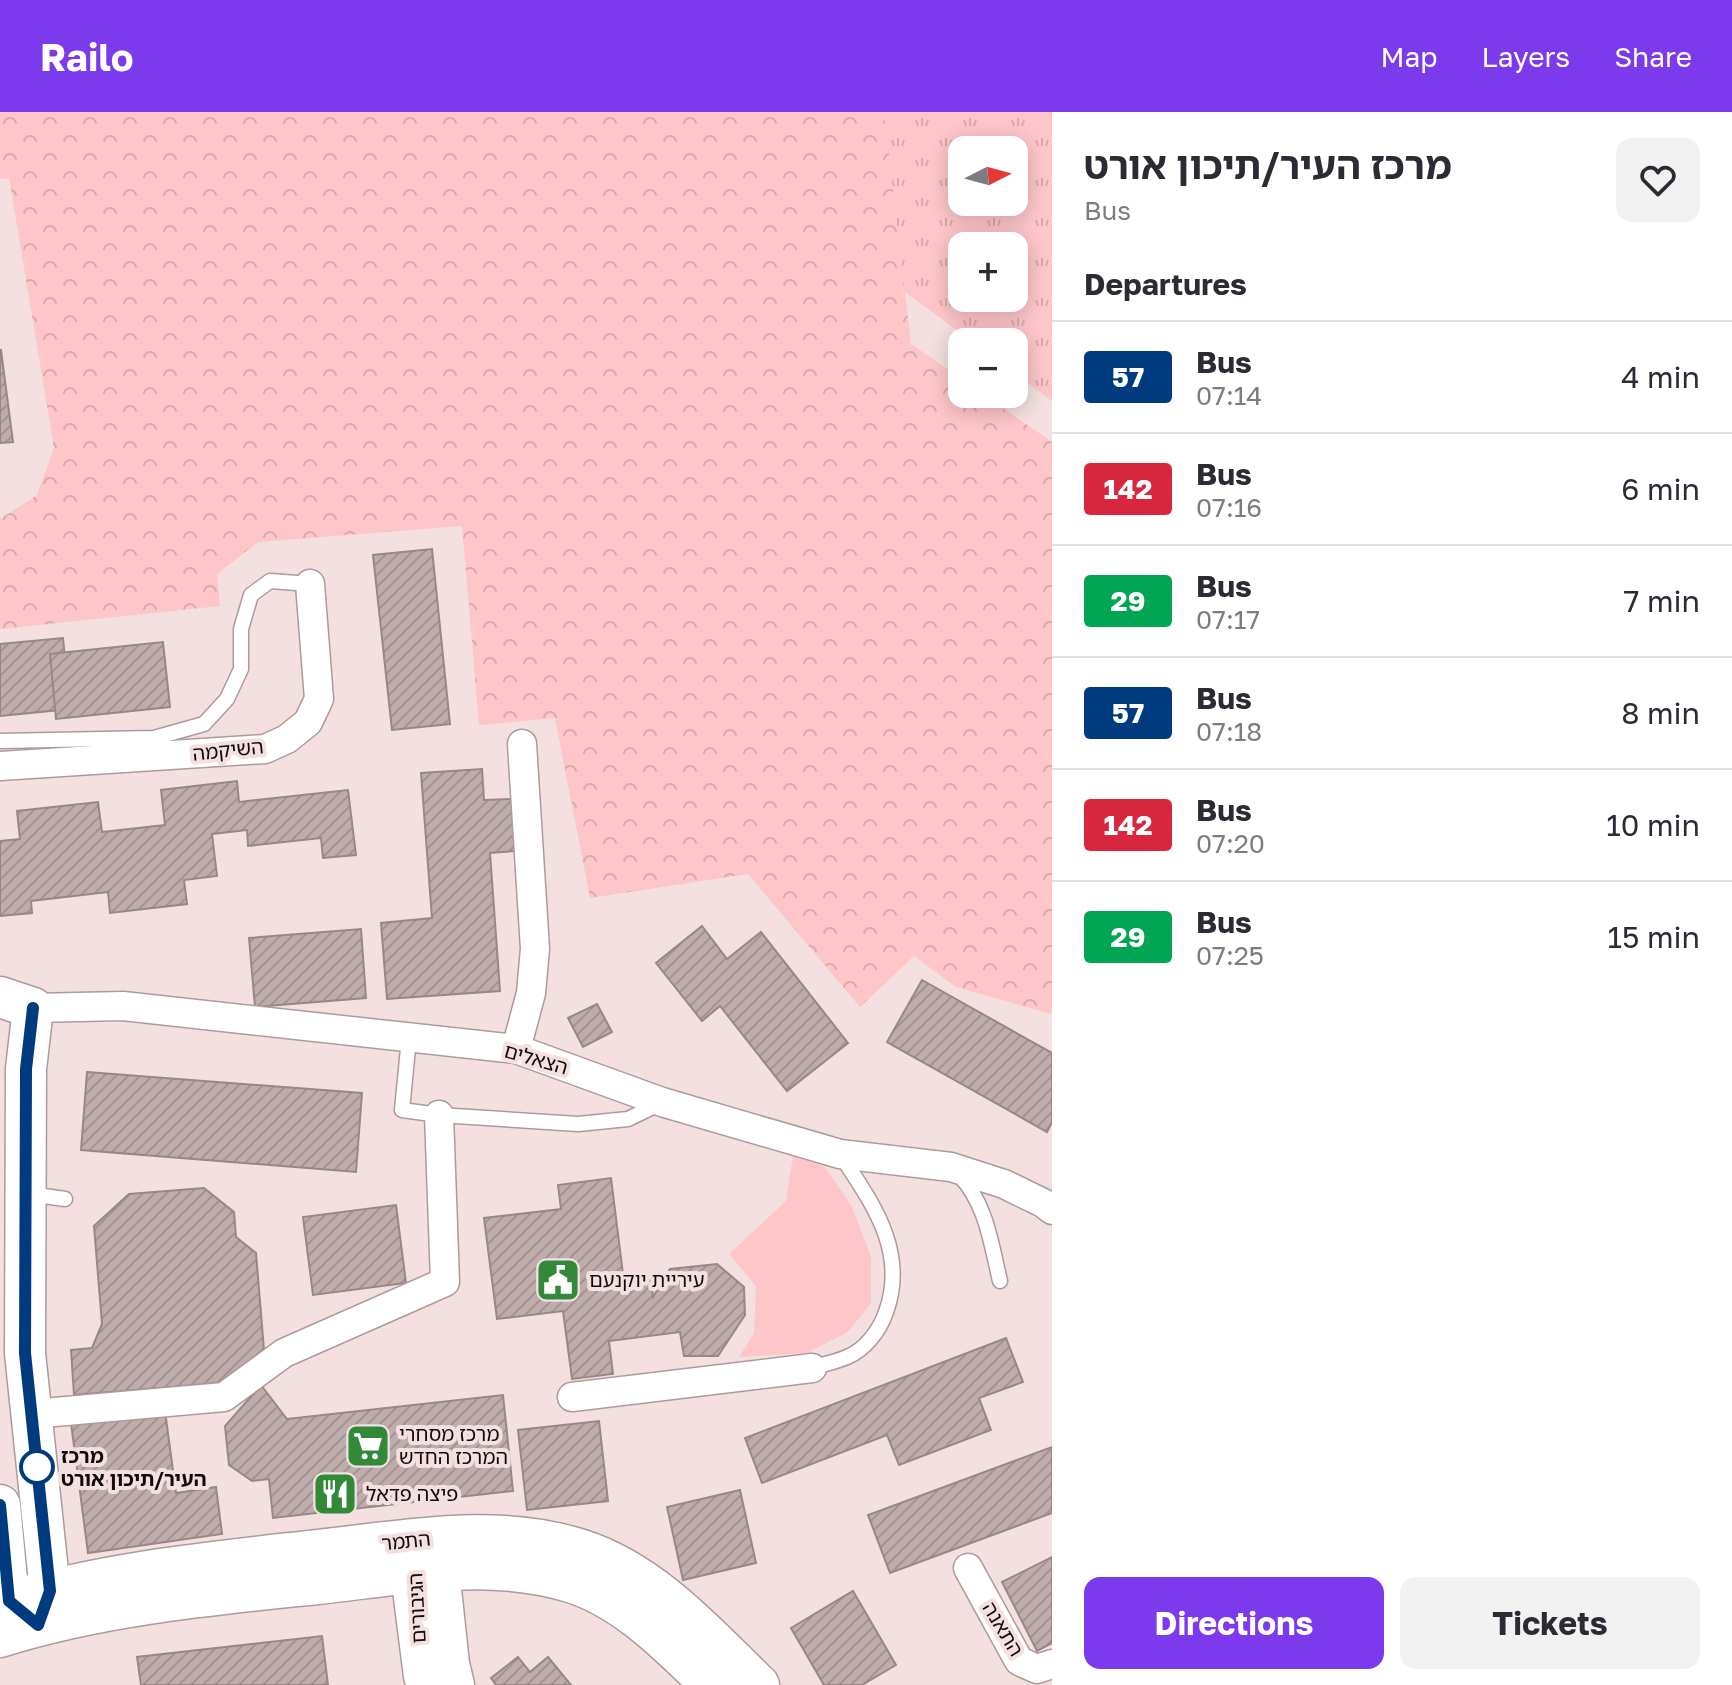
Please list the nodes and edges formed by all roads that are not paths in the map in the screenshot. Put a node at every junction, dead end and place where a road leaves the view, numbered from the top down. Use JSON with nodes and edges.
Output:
{"nodes":[{"id":1,"x":310,"y":584,"type":"joint"},
{"id":2,"x":0,"y":741,"type":"edge"},
{"id":3,"x":522,"y":744,"type":"dead end"},
{"id":4,"x":0,"y":766,"type":"edge"},
{"id":5,"x":17,"y":1002,"type":"edge"},
{"id":6,"x":409,"y":1038,"type":"junction"},
{"id":7,"x":516,"y":1049,"type":"junction"},
{"id":8,"x":662,"y":1102,"type":"junction"},
{"id":9,"x":439,"y":1115,"type":"junction"},
{"id":10,"x":840,"y":1154,"type":"junction"},
{"id":11,"x":951,"y":1167,"type":"junction"},
{"id":12,"x":1052,"y":1210,"type":"edge"},
{"id":13,"x":1000,"y":1281,"type":"dead end"},
{"id":14,"x":9,"y":1294,"type":"edge"},
{"id":15,"x":812,"y":1368,"type":"joint"},
{"id":16,"x":572,"y":1397,"type":"dead end"},
{"id":17,"x":32,"y":1414,"type":"junction"},
{"id":18,"x":0,"y":1505,"type":"edge"},
{"id":19,"x":424,"y":1561,"type":"junction"},
{"id":20,"x":968,"y":1568,"type":"dead end"},
{"id":21,"x":499,"y":1569,"type":"junction"},
{"id":22,"x":19,"y":1612,"type":"edge"},
{"id":23,"x":446,"y":1638,"type":"junction"},
{"id":24,"x":1052,"y":1664,"type":"edge"},
{"id":25,"x":425,"y":1685,"type":"edge"},
{"id":26,"x":454,"y":1685,"type":"edge"},
{"id":27,"x":711,"y":1685,"type":"edge"},
{"id":28,"x":759,"y":1685,"type":"edge"}],
"edges":[{"from":1,"to":2,"type":"lane"},
{"from":1,"to":4,"type":"street","name":"השיקמה"},
{"from":3,"to":7,"type":"street"},
{"from":5,"to":6,"type":"street","name":"הצאלים"},
{"from":5,"to":14,"type":"main road"},
{"from":6,"to":7,"type":"street","name":"הצאלים"},
{"from":6,"to":9,"type":"lane"},
{"from":7,"to":8,"type":"street","name":"הצאלים"},
{"from":8,"to":9,"type":"lane"},
{"from":8,"to":10,"type":"street","name":"הצאלים"},
{"from":9,"to":17,"type":"street"},
{"from":10,"to":11,"type":"street","name":"הצאלים"},
{"from":10,"to":15,"type":"lane"},
{"from":11,"to":12,"type":"street","name":"הצאלים"},
{"from":11,"to":13,"type":"lane"},
{"from":14,"to":17,"type":"main road"},
{"from":15,"to":16,"type":"street"},
{"from":17,"to":22,"type":"main road"},
{"from":18,"to":22,"type":"main road"},
{"from":19,"to":21,"type":"main road","name":"התמר"},
{"from":19,"to":22,"type":"main road","name":"התמר"},
{"from":19,"to":23,"type":"main road","name":"הגיבורים"},
{"from":19,"to":25,"type":"main road","name":"הגיבורים"},
{"from":19,"to":28,"type":"main road","name":"התמר"},
{"from":20,"to":24,"type":"street","name":"התאנה"},
{"from":21,"to":23,"type":"main road"},
{"from":21,"to":27,"type":"main road","name":"התמר"},
{"from":23,"to":26,"type":"main road","name":"הגיבורים"}]}
